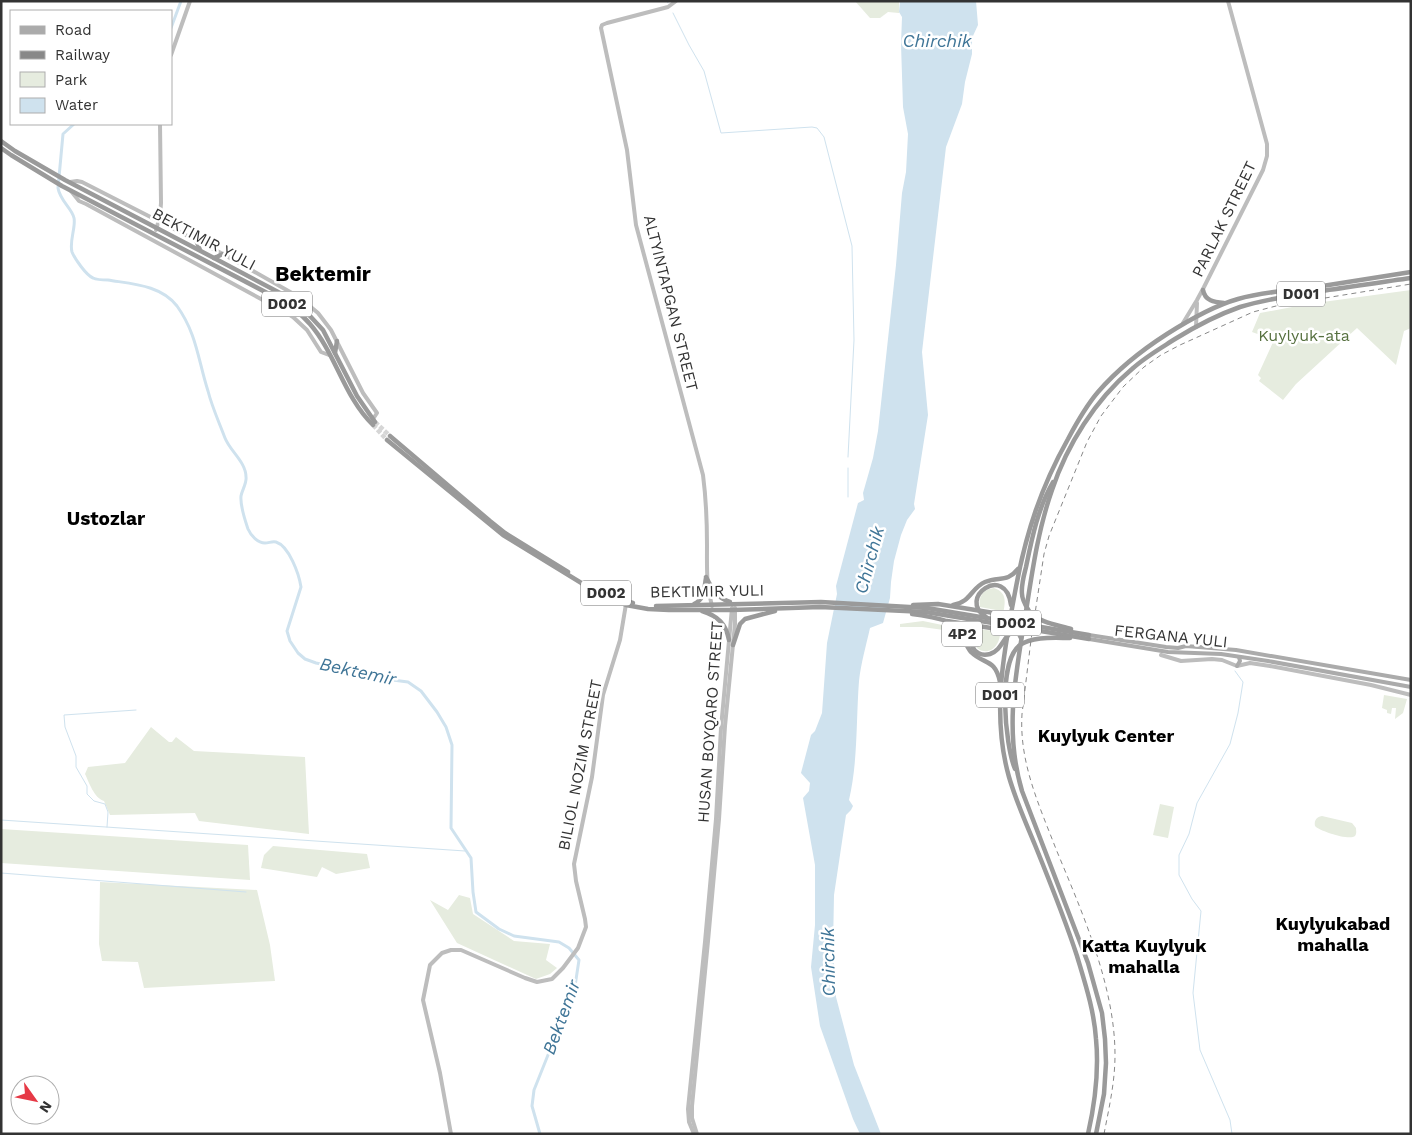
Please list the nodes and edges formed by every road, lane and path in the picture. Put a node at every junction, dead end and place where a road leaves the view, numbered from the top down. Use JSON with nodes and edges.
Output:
{"nodes":[{"id":1,"x":190,"y":1,"type":"edge"},
{"id":2,"x":676,"y":1,"type":"edge"},
{"id":3,"x":1228,"y":1,"type":"edge"},
{"id":4,"x":172,"y":52,"type":"edge"},
{"id":5,"x":160,"y":125,"type":"edge"},
{"id":6,"x":1,"y":141,"type":"edge"},
{"id":7,"x":1,"y":148,"type":"edge"},
{"id":8,"x":67,"y":181,"type":"junction"},
{"id":9,"x":70,"y":190,"type":"junction"},
{"id":10,"x":159,"y":221,"type":"junction"},
{"id":11,"x":156,"y":228,"type":"junction"},
{"id":12,"x":154,"y":233,"type":"junction"},
{"id":13,"x":152,"y":239,"type":"junction"},
{"id":14,"x":196,"y":240,"type":"junction"},
{"id":15,"x":200,"y":250,"type":"junction"},
{"id":16,"x":223,"y":254,"type":"junction"},
{"id":17,"x":214,"y":258,"type":"junction"},
{"id":18,"x":1411,"y":272,"type":"edge"},
{"id":19,"x":1404,"y":273,"type":"junction"},
{"id":20,"x":1408,"y":278,"type":"edge"},
{"id":21,"x":1203,"y":290,"type":"junction"},
{"id":22,"x":1197,"y":300,"type":"junction"},
{"id":23,"x":1226,"y":303,"type":"junction"},
{"id":24,"x":1197,"y":317,"type":"junction"},
{"id":25,"x":1180,"y":326,"type":"junction"},
{"id":26,"x":1196,"y":327,"type":"junction"},
{"id":27,"x":337,"y":341,"type":"junction"},
{"id":28,"x":332,"y":354,"type":"junction"},
{"id":29,"x":374,"y":422,"type":"joint"},
{"id":30,"x":388,"y":438,"type":"tunnel mouth"},
{"id":31,"x":1064,"y":462,"type":"junction"},
{"id":32,"x":1020,"y":560,"type":"junction"},
{"id":33,"x":706,"y":577,"type":"junction"},
{"id":34,"x":626,"y":603,"type":"junction"},
{"id":35,"x":734,"y":604,"type":"junction"},
{"id":36,"x":820,"y":605,"type":"junction"},
{"id":37,"x":948,"y":605,"type":"junction"},
{"id":38,"x":689,"y":606,"type":"junction"},
{"id":39,"x":712,"y":607,"type":"junction"},
{"id":40,"x":786,"y":608,"type":"junction"},
{"id":41,"x":899,"y":609,"type":"junction"},
{"id":42,"x":696,"y":610,"type":"junction"},
{"id":43,"x":734,"y":610,"type":"junction"},
{"id":44,"x":1011,"y":611,"type":"junction"},
{"id":45,"x":1026,"y":614,"type":"junction"},
{"id":46,"x":989,"y":620,"type":"junction"},
{"id":47,"x":947,"y":621,"type":"junction"},
{"id":48,"x":1007,"y":636,"type":"junction"},
{"id":49,"x":1089,"y":637,"type":"junction"},
{"id":50,"x":1021,"y":639,"type":"junction"},
{"id":51,"x":729,"y":640,"type":"junction"},
{"id":52,"x":733,"y":645,"type":"junction"},
{"id":53,"x":1161,"y":655,"type":"dead end"},
{"id":54,"x":1237,"y":656,"type":"junction"},
{"id":55,"x":1237,"y":666,"type":"junction"},
{"id":56,"x":1411,"y":680,"type":"edge"},
{"id":57,"x":1411,"y":687,"type":"edge"},
{"id":58,"x":1000,"y":689,"type":"junction"},
{"id":59,"x":1411,"y":695,"type":"edge"},
{"id":60,"x":1018,"y":777,"type":"junction"},
{"id":61,"x":1098,"y":997,"type":"junction"},
{"id":62,"x":1090,"y":1000,"type":"junction"},
{"id":63,"x":1094,"y":1104,"type":"junction"},
{"id":64,"x":1101,"y":1105,"type":"junction"},
{"id":65,"x":451,"y":1134,"type":"edge"},
{"id":66,"x":696,"y":1134,"type":"edge"},
{"id":67,"x":1088,"y":1134,"type":"edge"},
{"id":68,"x":1096,"y":1134,"type":"edge"}],
"edges":[{"from":1,"to":4,"type":"street"},
{"from":2,"to":33,"type":"street","name":"ALTYINTAPGAN STREET"},
{"from":3,"to":21,"type":"street","name":"PARLAK STREET"},
{"from":5,"to":10,"type":"street"},
{"from":6,"to":8,"type":"highway","name":"BEKTIMIR YULI","number":"D002"},
{"from":7,"to":9,"type":"highway","name":"BEKTIMIR YULI","number":"D002"},
{"from":8,"to":10,"type":"street","name":"BEKTIMIR YULI"},
{"from":8,"to":11,"type":"highway","name":"BEKTIMIR YULI","number":"D002"},
{"from":9,"to":12,"type":"highway","name":"BEKTIMIR YULI","number":"D002"},
{"from":9,"to":13,"type":"street"},
{"from":10,"to":11,"type":"street"},
{"from":10,"to":14,"type":"street","name":"BEKTIMIR YULI"},
{"from":11,"to":12,"type":"street"},
{"from":11,"to":15,"type":"highway","name":"BEKTIMIR YULI","number":"D002"},
{"from":12,"to":13,"type":"street"},
{"from":12,"to":28,"type":"highway","name":"BEKTIMIR YULI","number":"D002"},
{"from":13,"to":28,"type":"street"},
{"from":14,"to":15,"type":"highway"},
{"from":14,"to":16,"type":"street","name":"BEKTIMIR YULI"},
{"from":15,"to":17,"type":"highway","name":"BEKTIMIR YULI","number":"D002"},
{"from":16,"to":17,"type":"highway"},
{"from":16,"to":27,"type":"street","name":"BEKTIMIR YULI"},
{"from":17,"to":28,"type":"highway","name":"BEKTIMIR YULI","number":"D002"},
{"from":18,"to":19,"type":"highway","number":"D001"},
{"from":19,"to":20,"type":"highway"},
{"from":19,"to":23,"type":"highway","number":"D001"},
{"from":20,"to":26,"type":"highway","number":"D001"},
{"from":21,"to":22,"type":"street","name":"PARLAK STREET"},
{"from":21,"to":23,"type":"highway"},
{"from":22,"to":24,"type":"street","name":"PARLAK STREET"},
{"from":22,"to":25,"type":"street","name":"PARLAK STREET"},
{"from":23,"to":24,"type":"highway","number":"D001"},
{"from":24,"to":25,"type":"highway","number":"D001"},
{"from":24,"to":26,"type":"street","name":"PARLAK STREET"},
{"from":25,"to":32,"type":"highway","number":"D001"},
{"from":26,"to":31,"type":"highway","number":"D001"},
{"from":27,"to":28,"type":"highway"},
{"from":27,"to":29,"type":"street","name":"BEKTIMIR YULI"},
{"from":28,"to":29,"type":"highway","name":"BEKTIMIR YULI","number":"D002"},
{"from":30,"to":34,"type":"highway","name":"BEKTIMIR YULI","number":"D002"},
{"from":31,"to":45,"type":"highway","number":"D001"},
{"from":31,"to":49,"type":"highway"},
{"from":32,"to":37,"type":"highway","number":"4P2"},
{"from":32,"to":44,"type":"highway","number":"D001"},
{"from":33,"to":35,"type":"highway"},
{"from":33,"to":38,"type":"highway"},
{"from":33,"to":39,"type":"street"},
{"from":34,"to":38,"type":"highway","name":"BEKTIMIR YULI","number":"D002"},
{"from":34,"to":42,"type":"highway","name":"BEKTIMIR YULI","number":"D002"},
{"from":34,"to":65,"type":"street","name":"BILIOL NOZIM STREET"},
{"from":35,"to":36,"type":"highway","name":"BEKTIMIR YULI","number":"D002"},
{"from":35,"to":39,"type":"highway","name":"BEKTIMIR YULI","number":"D002"},
{"from":35,"to":43,"type":"street","name":"HUSAN BOYQARO STREET"},
{"from":36,"to":40,"type":"highway","name":"BEKTIMIR YULI","number":"D002"},
{"from":36,"to":41,"type":"highway","name":"BEKTIMIR YULI","number":"D002"},
{"from":37,"to":41,"type":"highway","number":"4P2"},
{"from":37,"to":47,"type":"highway"},
{"from":38,"to":39,"type":"highway","name":"BEKTIMIR YULI","number":"D002"},
{"from":39,"to":42,"type":"highway","name":"BEKTIMIR YULI","number":"D002"},
{"from":39,"to":43,"type":"highway","name":"BEKTIMIR YULI","number":"D002"},
{"from":40,"to":43,"type":"highway","name":"BEKTIMIR YULI","number":"D002"},
{"from":40,"to":52,"type":"highway"},
{"from":41,"to":46,"type":"highway","name":"FERGANA YULI","number":"D002"},
{"from":41,"to":47,"type":"highway","number":"4P2"},
{"from":42,"to":51,"type":"highway"},
{"from":43,"to":51,"type":"street","name":"HUSAN BOYQARO STREET"},
{"from":43,"to":52,"type":"street","name":"HUSAN BOYQARO STREET"},
{"from":44,"to":45,"type":"highway"},
{"from":44,"to":46,"type":"highway"},
{"from":44,"to":48,"type":"highway","number":"D001"},
{"from":45,"to":50,"type":"highway","number":"D001"},
{"from":46,"to":48,"type":"highway"},
{"from":46,"to":49,"type":"highway","name":"FERGANA YULI","number":"D002"},
{"from":47,"to":58,"type":"highway","number":"4P2"},
{"from":48,"to":50,"type":"highway"},
{"from":48,"to":58,"type":"highway","number":"D001"},
{"from":49,"to":54,"type":"main road","name":"FERGANA YULI"},
{"from":49,"to":56,"type":"main road","name":"FERGANA YULI"},
{"from":49,"to":60,"type":"highway"},
{"from":50,"to":60,"type":"highway","number":"D001"},
{"from":51,"to":66,"type":"street","name":"HUSAN BOYQARO STREET"},
{"from":52,"to":66,"type":"street","name":"HUSAN BOYQARO STREET"},
{"from":53,"to":55,"type":"street"},
{"from":54,"to":55,"type":"main road"},
{"from":54,"to":57,"type":"main road","name":"FERGANA YULI"},
{"from":55,"to":59,"type":"street"},
{"from":58,"to":62,"type":"highway","number":"D001"},
{"from":60,"to":61,"type":"highway","number":"D001"},
{"from":61,"to":62,"type":"highway"},
{"from":61,"to":64,"type":"highway","number":"D001"},
{"from":62,"to":63,"type":"highway","number":"D001"},
{"from":63,"to":64,"type":"highway"},
{"from":63,"to":67,"type":"highway","number":"D001"},
{"from":64,"to":68,"type":"highway","number":"D001"}]}
